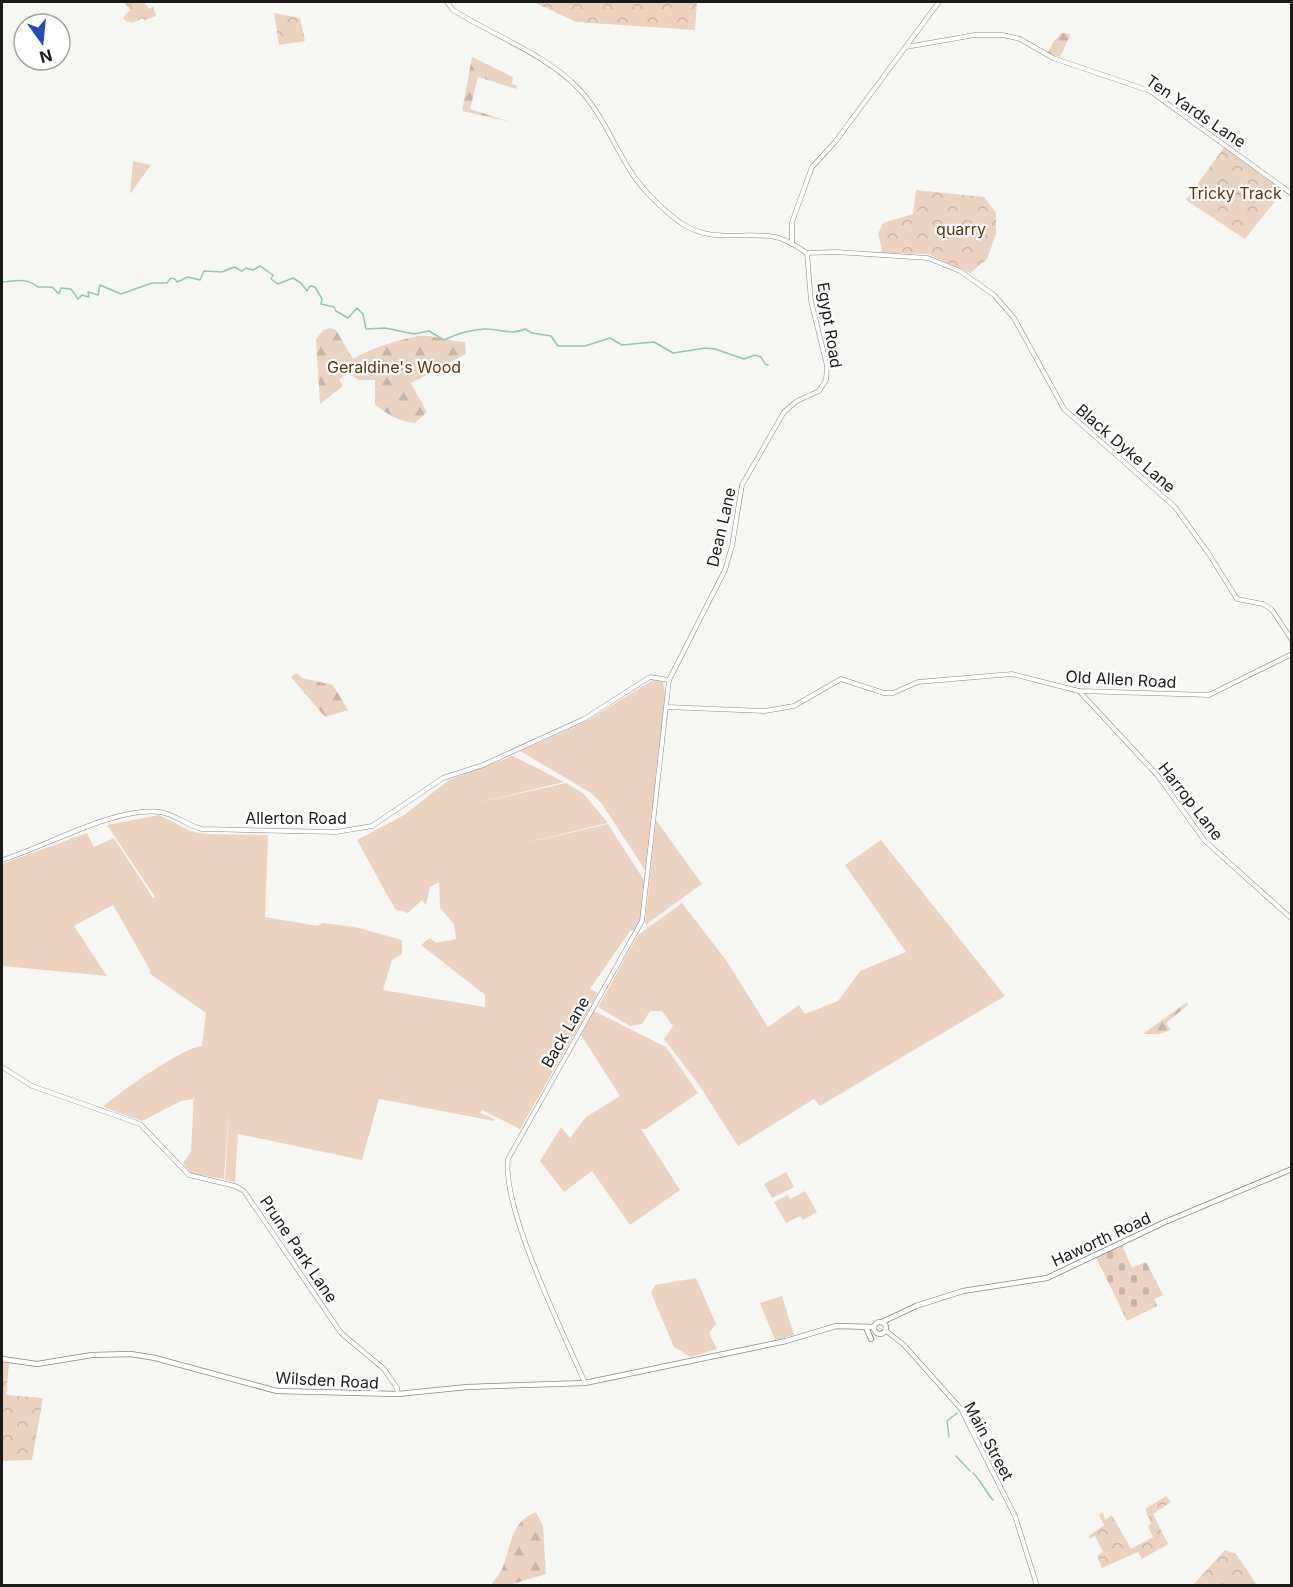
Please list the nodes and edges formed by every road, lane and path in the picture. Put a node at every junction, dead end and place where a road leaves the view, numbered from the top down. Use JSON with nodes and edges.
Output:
{"nodes":[{"id":1,"x":447,"y":2,"type":"edge"},
{"id":2,"x":939,"y":2,"type":"edge"},
{"id":3,"x":906,"y":47,"type":"junction"},
{"id":4,"x":1292,"y":194,"type":"edge"},
{"id":5,"x":792,"y":244,"type":"junction"},
{"id":6,"x":807,"y":253,"type":"junction"},
{"id":7,"x":812,"y":395,"type":"joint"},
{"id":8,"x":1292,"y":640,"type":"edge"},
{"id":9,"x":1292,"y":654,"type":"edge"},
{"id":10,"x":669,"y":680,"type":"junction"},
{"id":11,"x":1079,"y":691,"type":"junction"},
{"id":12,"x":666,"y":707,"type":"junction"},
{"id":13,"x":2,"y":860,"type":"edge"},
{"id":14,"x":1292,"y":919,"type":"edge"},
{"id":15,"x":2,"y":1067,"type":"edge"},
{"id":16,"x":1292,"y":1169,"type":"edge"},
{"id":17,"x":882,"y":1323,"type":"junction"},
{"id":18,"x":866,"y":1326,"type":"junction"},
{"id":19,"x":874,"y":1327,"type":"junction"},
{"id":20,"x":885,"y":1330,"type":"junction"},
{"id":21,"x":871,"y":1339,"type":"dead end"},
{"id":22,"x":2,"y":1359,"type":"edge"},
{"id":23,"x":585,"y":1383,"type":"junction"},
{"id":24,"x":398,"y":1394,"type":"junction"},
{"id":25,"x":1037,"y":1586,"type":"edge"}],
"edges":[{"from":1,"to":5,"type":"street"},
{"from":2,"to":3,"type":"street"},
{"from":3,"to":4,"type":"street","name":"Ten Yards Lane"},
{"from":3,"to":5,"type":"street"},
{"from":5,"to":6,"type":"street"},
{"from":6,"to":7,"type":"street","name":"Egypt Road"},
{"from":6,"to":8,"type":"street","name":"Black Dyke Lane"},
{"from":7,"to":10,"type":"street","name":"Dean Lane"},
{"from":9,"to":11,"type":"street","name":"Old Allen Road"},
{"from":10,"to":12,"type":"street","name":"Back Lane"},
{"from":10,"to":13,"type":"street","name":"Allerton Road"},
{"from":11,"to":12,"type":"street","name":"Old Allen Road"},
{"from":11,"to":14,"type":"street","name":"Harrop Lane"},
{"from":12,"to":23,"type":"street","name":"Back Lane"},
{"from":15,"to":24,"type":"street","name":"Prune Park Lane"},
{"from":16,"to":17,"type":"main road","name":"Haworth Road"},
{"from":17,"to":19,"type":"main road","name":"Haworth Road"},
{"from":17,"to":20,"type":"main road"},
{"from":18,"to":19,"type":"main road"},
{"from":18,"to":21,"type":"main road"},
{"from":18,"to":23,"type":"main road"},
{"from":19,"to":20,"type":"main road"},
{"from":20,"to":25,"type":"street","name":"Main Street"},
{"from":22,"to":24,"type":"main road","name":"Wilsden Road"},
{"from":23,"to":24,"type":"main road","name":"Wilsden Road"}]}
